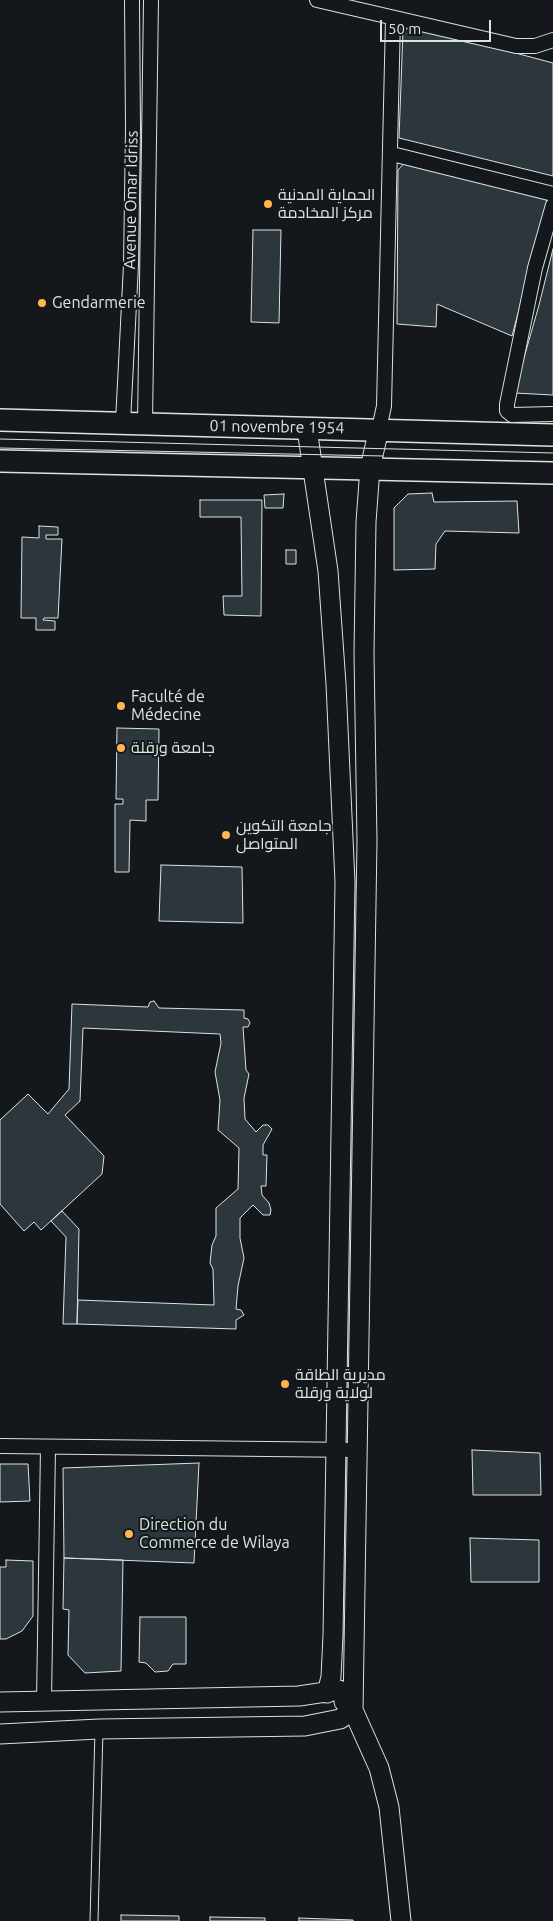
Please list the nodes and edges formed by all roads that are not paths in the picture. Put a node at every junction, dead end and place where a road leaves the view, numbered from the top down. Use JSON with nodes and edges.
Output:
{"nodes":[{"id":1,"x":132,"y":0,"type":"edge"},
{"id":2,"x":151,"y":0,"type":"edge"},
{"id":3,"x":317,"y":0,"type":"edge"},
{"id":4,"x":393,"y":19,"type":"junction"},
{"id":5,"x":553,"y":40,"type":"edge"},
{"id":6,"x":392,"y":154,"type":"junction"},
{"id":7,"x":553,"y":194,"type":"edge"},
{"id":8,"x":553,"y":205,"type":"edge"},
{"id":9,"x":553,"y":414,"type":"edge"},
{"id":10,"x":0,"y":420,"type":"edge"},
{"id":11,"x":124,"y":422,"type":"junction"},
{"id":12,"x":146,"y":423,"type":"junction"},
{"id":13,"x":307,"y":429,"type":"junction"},
{"id":14,"x":378,"y":429,"type":"junction"},
{"id":15,"x":553,"y":435,"type":"edge"},
{"id":16,"x":0,"y":461,"type":"edge"},
{"id":17,"x":313,"y":466,"type":"junction"},
{"id":18,"x":370,"y":468,"type":"junction"},
{"id":19,"x":553,"y":473,"type":"edge"},
{"id":20,"x":344,"y":946,"type":"junction"},
{"id":21,"x":365,"y":946,"type":"junction"},
{"id":22,"x":342,"y":1090,"type":"junction"},
{"id":23,"x":364,"y":1090,"type":"junction"},
{"id":24,"x":0,"y":1446,"type":"edge"},
{"id":25,"x":48,"y":1447,"type":"junction"},
{"id":26,"x":336,"y":1449,"type":"junction"},
{"id":27,"x":357,"y":1450,"type":"junction"},
{"id":28,"x":332,"y":1668,"type":"junction"},
{"id":29,"x":354,"y":1684,"type":"junction"},
{"id":30,"x":327,"y":1693,"type":"junction"},
{"id":31,"x":299,"y":1696,"type":"junction"},
{"id":32,"x":44,"y":1701,"type":"junction"},
{"id":33,"x":0,"y":1702,"type":"edge"},
{"id":34,"x":353,"y":1710,"type":"junction"},
{"id":35,"x":99,"y":1729,"type":"junction"},
{"id":36,"x":0,"y":1734,"type":"edge"},
{"id":37,"x":94,"y":1921,"type":"edge"},
{"id":38,"x":402,"y":1921,"type":"edge"}],
"edges":[{"from":1,"to":11,"type":"street"},
{"from":2,"to":12,"type":"street","name":"Avenue Omar Idriss"},
{"from":3,"to":4,"type":"street"},
{"from":4,"to":5,"type":"street"},
{"from":4,"to":6,"type":"street"},
{"from":6,"to":7,"type":"street"},
{"from":6,"to":14,"type":"street"},
{"from":8,"to":9,"type":"street"},
{"from":10,"to":11,"type":"main road","name":"01 novembre 1954"},
{"from":11,"to":12,"type":"main road","name":"01 novembre 1954"},
{"from":12,"to":13,"type":"main road","name":"01 novembre 1954"},
{"from":13,"to":14,"type":"main road","name":"01 novembre 1954"},
{"from":13,"to":17,"type":"street"},
{"from":14,"to":15,"type":"main road","name":"01 novembre 1954"},
{"from":14,"to":18,"type":"street"},
{"from":16,"to":17,"type":"main road"},
{"from":17,"to":18,"type":"main road"},
{"from":17,"to":20,"type":"street"},
{"from":18,"to":19,"type":"main road"},
{"from":18,"to":21,"type":"street"},
{"from":20,"to":21,"type":"street"},
{"from":20,"to":22,"type":"street"},
{"from":21,"to":23,"type":"street"},
{"from":22,"to":23,"type":"street"},
{"from":22,"to":26,"type":"street"},
{"from":23,"to":27,"type":"street"},
{"from":24,"to":25,"type":"street"},
{"from":25,"to":26,"type":"street"},
{"from":25,"to":32,"type":"street"},
{"from":26,"to":27,"type":"street"},
{"from":26,"to":28,"type":"street"},
{"from":27,"to":29,"type":"street"},
{"from":28,"to":30,"type":"street"},
{"from":28,"to":31,"type":"street"},
{"from":29,"to":30,"type":"street"},
{"from":29,"to":34,"type":"street"},
{"from":30,"to":31,"type":"street"},
{"from":30,"to":34,"type":"street"},
{"from":31,"to":32,"type":"street"},
{"from":32,"to":33,"type":"street"},
{"from":34,"to":35,"type":"street"},
{"from":34,"to":38,"type":"street"},
{"from":35,"to":36,"type":"street"},
{"from":35,"to":37,"type":"lane"}]}
